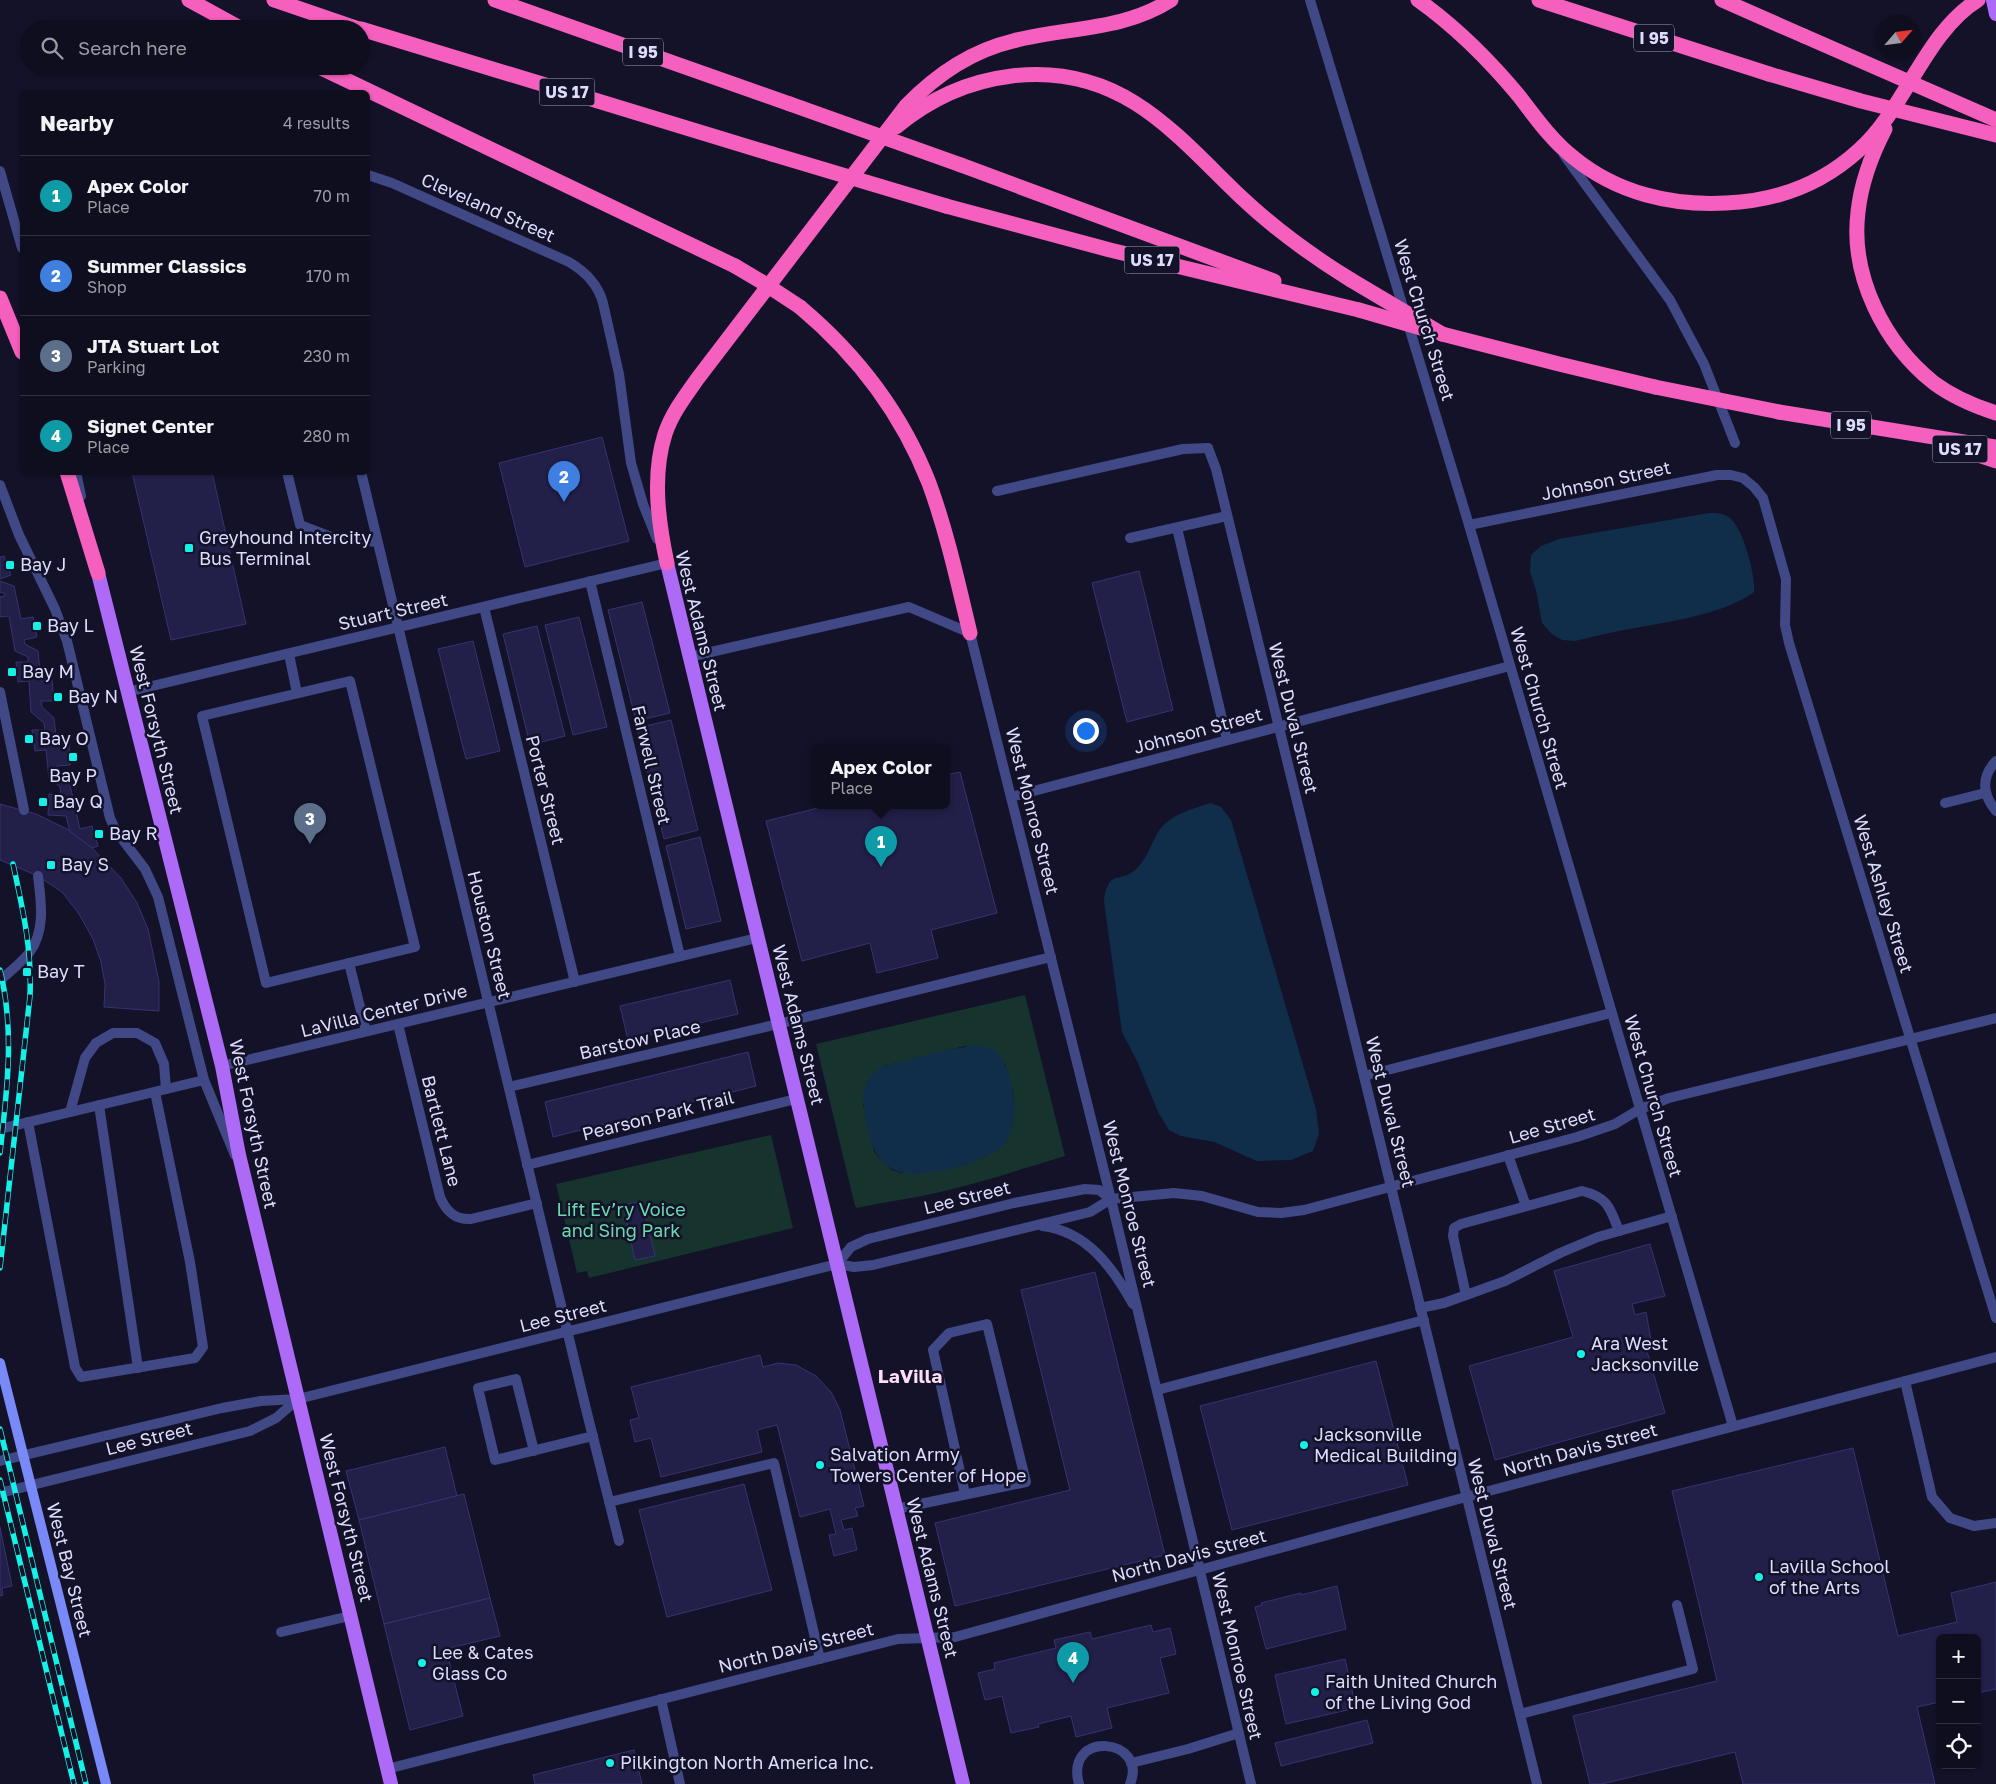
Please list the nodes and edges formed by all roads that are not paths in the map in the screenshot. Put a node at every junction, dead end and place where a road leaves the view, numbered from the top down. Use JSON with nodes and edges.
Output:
{"nodes":[{"id":1,"x":189,"y":0,"type":"edge"},
{"id":2,"x":274,"y":0,"type":"edge"},
{"id":3,"x":495,"y":0,"type":"edge"},
{"id":4,"x":1171,"y":0,"type":"edge"},
{"id":5,"x":1310,"y":0,"type":"edge"},
{"id":6,"x":1418,"y":0,"type":"edge"},
{"id":7,"x":1539,"y":0,"type":"edge"},
{"id":8,"x":1722,"y":0,"type":"edge"},
{"id":9,"x":1978,"y":0,"type":"edge"},
{"id":10,"x":1993,"y":0,"type":"edge"},
{"id":11,"x":1996,"y":14,"type":"edge"},
{"id":12,"x":226,"y":20,"type":"edge"},
{"id":13,"x":333,"y":20,"type":"edge"},
{"id":14,"x":370,"y":32,"type":"edge"},
{"id":15,"x":336,"y":75,"type":"edge"},
{"id":16,"x":1907,"y":88,"type":"junction"},
{"id":17,"x":367,"y":90,"type":"edge"},
{"id":18,"x":370,"y":91,"type":"edge"},
{"id":19,"x":1996,"y":120,"type":"edge"},
{"id":20,"x":1544,"y":128,"type":"junction"},
{"id":21,"x":1996,"y":135,"type":"edge"},
{"id":22,"x":867,"y":154,"type":"junction"},
{"id":23,"x":0,"y":171,"type":"edge"},
{"id":24,"x":370,"y":176,"type":"edge"},
{"id":25,"x":20,"y":241,"type":"edge"},
{"id":26,"x":590,"y":278,"type":"joint"},
{"id":27,"x":0,"y":298,"type":"edge"},
{"id":28,"x":1359,"y":310,"type":"junction"},
{"id":29,"x":1442,"y":334,"type":"junction"},
{"id":30,"x":20,"y":347,"type":"edge"},
{"id":31,"x":1996,"y":413,"type":"edge"},
{"id":32,"x":1923,"y":437,"type":"junction"},
{"id":33,"x":1735,"y":443,"type":"dead end"},
{"id":34,"x":1996,"y":447,"type":"edge"},
{"id":35,"x":1996,"y":461,"type":"edge"},
{"id":36,"x":68,"y":475,"type":"edge"},
{"id":37,"x":77,"y":475,"type":"edge"},
{"id":38,"x":288,"y":475,"type":"edge"},
{"id":39,"x":362,"y":475,"type":"edge"},
{"id":40,"x":1749,"y":481,"type":"joint"},
{"id":41,"x":0,"y":485,"type":"edge"},
{"id":42,"x":996,"y":491,"type":"dead end"},
{"id":43,"x":1227,"y":516,"type":"junction"},
{"id":44,"x":1469,"y":525,"type":"junction"},
{"id":45,"x":1177,"y":528,"type":"junction"},
{"id":46,"x":1130,"y":538,"type":"dead end"},
{"id":47,"x":377,"y":542,"type":"junction"},
{"id":48,"x":667,"y":563,"type":"junction"},
{"id":49,"x":98,"y":573,"type":"junction"},
{"id":50,"x":590,"y":581,"type":"junction"},
{"id":51,"x":484,"y":607,"type":"junction"},
{"id":52,"x":398,"y":627,"type":"junction"},
{"id":53,"x":970,"y":633,"type":"junction"},
{"id":54,"x":289,"y":654,"type":"junction"},
{"id":55,"x":689,"y":657,"type":"junction"},
{"id":56,"x":1510,"y":666,"type":"junction"},
{"id":57,"x":0,"y":692,"type":"edge"},
{"id":58,"x":127,"y":692,"type":"junction"},
{"id":59,"x":298,"y":693,"type":"junction"},
{"id":60,"x":1279,"y":727,"type":"junction"},
{"id":61,"x":1228,"y":740,"type":"junction"},
{"id":62,"x":1996,"y":760,"type":"edge"},
{"id":63,"x":1985,"y":793,"type":"junction"},
{"id":64,"x":1011,"y":797,"type":"junction"},
{"id":65,"x":1945,"y":803,"type":"dead end"},
{"id":66,"x":24,"y":810,"type":"dead end"},
{"id":67,"x":1996,"y":811,"type":"edge"},
{"id":68,"x":38,"y":876,"type":"dead end"},
{"id":69,"x":757,"y":938,"type":"junction"},
{"id":70,"x":680,"y":956,"type":"junction"},
{"id":71,"x":1051,"y":957,"type":"junction"},
{"id":72,"x":349,"y":964,"type":"junction"},
{"id":73,"x":0,"y":980,"type":"edge"},
{"id":74,"x":575,"y":982,"type":"junction"},
{"id":75,"x":488,"y":1002,"type":"junction"},
{"id":76,"x":1612,"y":1012,"type":"junction"},
{"id":77,"x":1996,"y":1018,"type":"edge"},
{"id":78,"x":398,"y":1024,"type":"junction"},
{"id":79,"x":778,"y":1024,"type":"junction"},
{"id":80,"x":366,"y":1031,"type":"junction"},
{"id":81,"x":1910,"y":1038,"type":"junction"},
{"id":82,"x":222,"y":1066,"type":"junction"},
{"id":83,"x":1364,"y":1076,"type":"junction"},
{"id":84,"x":204,"y":1080,"type":"junction"},
{"id":85,"x":509,"y":1087,"type":"junction"},
{"id":86,"x":166,"y":1089,"type":"junction"},
{"id":87,"x":155,"y":1092,"type":"junction"},
{"id":88,"x":796,"y":1099,"type":"junction"},
{"id":89,"x":98,"y":1105,"type":"junction"},
{"id":90,"x":1640,"y":1110,"type":"junction"},
{"id":91,"x":70,"y":1112,"type":"junction"},
{"id":92,"x":28,"y":1122,"type":"junction"},
{"id":93,"x":0,"y":1129,"type":"edge"},
{"id":94,"x":1508,"y":1155,"type":"junction"},
{"id":95,"x":528,"y":1165,"type":"junction"},
{"id":96,"x":244,"y":1179,"type":"junction"},
{"id":97,"x":1391,"y":1187,"type":"junction"},
{"id":98,"x":1111,"y":1199,"type":"junction"},
{"id":99,"x":537,"y":1203,"type":"junction"},
{"id":100,"x":1526,"y":1206,"type":"junction"},
{"id":101,"x":1672,"y":1216,"type":"junction"},
{"id":102,"x":1036,"y":1225,"type":"junction"},
{"id":103,"x":1619,"y":1231,"type":"junction"},
{"id":104,"x":837,"y":1264,"type":"junction"},
{"id":105,"x":1466,"y":1294,"type":"junction"},
{"id":106,"x":1420,"y":1308,"type":"junction"},
{"id":107,"x":1139,"y":1314,"type":"junction"},
{"id":108,"x":1996,"y":1318,"type":"edge"},
{"id":109,"x":1424,"y":1320,"type":"junction"},
{"id":110,"x":568,"y":1331,"type":"junction"},
{"id":111,"x":1996,"y":1358,"type":"edge"},
{"id":112,"x":0,"y":1364,"type":"edge"},
{"id":113,"x":138,"y":1368,"type":"junction"},
{"id":114,"x":1905,"y":1381,"type":"junction"},
{"id":115,"x":1157,"y":1390,"type":"junction"},
{"id":116,"x":298,"y":1399,"type":"junction"},
{"id":117,"x":1734,"y":1426,"type":"junction"},
{"id":118,"x":593,"y":1436,"type":"junction"},
{"id":119,"x":534,"y":1451,"type":"junction"},
{"id":120,"x":24,"y":1455,"type":"junction"},
{"id":121,"x":0,"y":1461,"type":"edge"},
{"id":122,"x":31,"y":1485,"type":"junction"},
{"id":123,"x":0,"y":1493,"type":"edge"},
{"id":124,"x":965,"y":1494,"type":"junction"},
{"id":125,"x":1466,"y":1497,"type":"junction"},
{"id":126,"x":609,"y":1502,"type":"junction"},
{"id":127,"x":896,"y":1509,"type":"junction"},
{"id":128,"x":1996,"y":1523,"type":"edge"},
{"id":129,"x":619,"y":1541,"type":"dead end"},
{"id":130,"x":1200,"y":1570,"type":"junction"},
{"id":131,"x":1677,"y":1605,"type":"dead end"},
{"id":132,"x":350,"y":1616,"type":"junction"},
{"id":133,"x":281,"y":1632,"type":"dead end"},
{"id":134,"x":928,"y":1639,"type":"junction"},
{"id":135,"x":820,"y":1659,"type":"junction"},
{"id":136,"x":661,"y":1699,"type":"junction"},
{"id":137,"x":1520,"y":1714,"type":"junction"},
{"id":138,"x":1239,"y":1733,"type":"junction"},
{"id":139,"x":1131,"y":1763,"type":"junction"},
{"id":140,"x":387,"y":1769,"type":"junction"},
{"id":141,"x":1535,"y":1783,"type":"edge"},
{"id":142,"x":106,"y":1784,"type":"edge"},
{"id":143,"x":391,"y":1784,"type":"edge"},
{"id":144,"x":680,"y":1784,"type":"edge"},
{"id":145,"x":963,"y":1784,"type":"edge"},
{"id":146,"x":1078,"y":1784,"type":"edge"},
{"id":147,"x":1130,"y":1784,"type":"edge"},
{"id":148,"x":1251,"y":1784,"type":"edge"}],
"edges":[{"from":1,"to":12,"type":"highway"},
{"from":2,"to":13,"type":"highway","number":"US 17"},
{"from":3,"to":28,"type":"highway","number":"I 95","bridge":true},
{"from":4,"to":22,"type":"highway"},
{"from":5,"to":44,"type":"street","name":"West Church Street"},
{"from":6,"to":20,"type":"highway"},
{"from":7,"to":21,"type":"highway","number":"I 95","bridge":true},
{"from":8,"to":19,"type":"highway","bridge":true},
{"from":9,"to":16,"type":"highway"},
{"from":10,"to":11,"type":"main road"},
{"from":14,"to":28,"type":"highway","number":"US 17","bridge":true},
{"from":15,"to":17,"type":"highway","bridge":true},
{"from":16,"to":20,"type":"highway"},
{"from":16,"to":31,"type":"highway"},
{"from":18,"to":53,"type":"highway","bridge":true},
{"from":20,"to":33,"type":"street"},
{"from":22,"to":29,"type":"highway","bridge":true},
{"from":22,"to":48,"type":"highway"},
{"from":23,"to":25,"type":"street"},
{"from":24,"to":26,"type":"street","name":"Cleveland Street"},
{"from":26,"to":48,"type":"street","name":"West Adams Street"},
{"from":27,"to":30,"type":"highway"},
{"from":28,"to":29,"type":"highway","number":"I 95","bridge":true},
{"from":29,"to":32,"type":"highway","number":"I 95","bridge":true},
{"from":32,"to":34,"type":"highway","number":"I 95"},
{"from":32,"to":35,"type":"highway","number":"US 17"},
{"from":36,"to":49,"type":"highway"},
{"from":37,"to":49,"type":"street","name":"West Forsyth Street"},
{"from":38,"to":47,"type":"street"},
{"from":39,"to":47,"type":"street","name":"Houston Street"},
{"from":40,"to":44,"type":"street","name":"Johnson Street"},
{"from":40,"to":81,"type":"street","name":"West Ashley Street"},
{"from":41,"to":84,"type":"street"},
{"from":42,"to":43,"type":"street","name":"West Duval Street"},
{"from":43,"to":45,"type":"street"},
{"from":43,"to":60,"type":"street","name":"West Duval Street"},
{"from":44,"to":56,"type":"street","name":"West Church Street"},
{"from":45,"to":46,"type":"street"},
{"from":45,"to":61,"type":"street"},
{"from":47,"to":52,"type":"street","name":"Houston Street"},
{"from":48,"to":50,"type":"street","name":"Stuart Street"},
{"from":48,"to":55,"type":"main road","name":"West Adams Street"},
{"from":49,"to":58,"type":"main road","name":"West Forsyth Street"},
{"from":50,"to":51,"type":"street","name":"Stuart Street"},
{"from":50,"to":70,"type":"street","name":"Farwell Street"},
{"from":51,"to":52,"type":"street","name":"Stuart Street"},
{"from":51,"to":74,"type":"street","name":"Porter Street"},
{"from":52,"to":54,"type":"street","name":"Stuart Street"},
{"from":52,"to":75,"type":"street","name":"Houston Street"},
{"from":53,"to":55,"type":"street"},
{"from":53,"to":64,"type":"street","name":"West Monroe Street"},
{"from":54,"to":58,"type":"street","name":"Stuart Street"},
{"from":54,"to":59,"type":"street"},
{"from":55,"to":69,"type":"main road","name":"West Adams Street"},
{"from":56,"to":60,"type":"street","name":"Johnson Street"},
{"from":56,"to":76,"type":"street","name":"West Church Street"},
{"from":57,"to":66,"type":"street"},
{"from":58,"to":82,"type":"main road","name":"West Forsyth Street"},
{"from":59,"to":72,"type":"street"},
{"from":59,"to":72,"type":"street"},
{"from":60,"to":61,"type":"street","name":"Johnson Street"},
{"from":60,"to":83,"type":"street","name":"West Duval Street"},
{"from":61,"to":64,"type":"street","name":"Johnson Street"},
{"from":62,"to":63,"type":"street"},
{"from":63,"to":65,"type":"street"},
{"from":63,"to":67,"type":"street"},
{"from":64,"to":71,"type":"street","name":"West Monroe Street"},
{"from":68,"to":73,"type":"street"},
{"from":69,"to":70,"type":"street","name":"LaVilla Center Drive"},
{"from":69,"to":79,"type":"main road","name":"West Adams Street"},
{"from":70,"to":74,"type":"street","name":"LaVilla Center Drive"},
{"from":71,"to":79,"type":"street","name":"Barstow Place"},
{"from":71,"to":98,"type":"street","name":"West Monroe Street"},
{"from":72,"to":80,"type":"street"},
{"from":74,"to":75,"type":"street","name":"LaVilla Center Drive"},
{"from":75,"to":78,"type":"street","name":"LaVilla Center Drive"},
{"from":75,"to":85,"type":"street","name":"Houston Street"},
{"from":76,"to":83,"type":"street"},
{"from":76,"to":90,"type":"street","name":"West Church Street"},
{"from":77,"to":81,"type":"street","name":"Lee Street"},
{"from":78,"to":80,"type":"street","name":"LaVilla Center Drive"},
{"from":78,"to":99,"type":"street","name":"Bartlett Lane"},
{"from":79,"to":85,"type":"street","name":"Barstow Place"},
{"from":79,"to":88,"type":"main road","name":"West Adams Street"},
{"from":80,"to":82,"type":"street","name":"LaVilla Center Drive"},
{"from":81,"to":90,"type":"street","name":"Lee Street"},
{"from":81,"to":108,"type":"street","name":"West Ashley Street"},
{"from":82,"to":96,"type":"main road","name":"West Forsyth Street"},
{"from":83,"to":97,"type":"street","name":"West Duval Street"},
{"from":84,"to":86,"type":"street"},
{"from":84,"to":96,"type":"street"},
{"from":85,"to":95,"type":"street","name":"Houston Street"},
{"from":86,"to":87,"type":"street"},
{"from":86,"to":91,"type":"street"},
{"from":87,"to":89,"type":"street"},
{"from":87,"to":113,"type":"street"},
{"from":88,"to":95,"type":"street","name":"Pearson Park Trail"},
{"from":88,"to":104,"type":"main road","name":"West Adams Street"},
{"from":89,"to":91,"type":"street"},
{"from":89,"to":113,"type":"street"},
{"from":90,"to":94,"type":"street","name":"Lee Street"},
{"from":90,"to":101,"type":"street","name":"West Church Street"},
{"from":91,"to":92,"type":"street"},
{"from":92,"to":93,"type":"street"},
{"from":92,"to":113,"type":"street"},
{"from":94,"to":97,"type":"street","name":"Lee Street"},
{"from":94,"to":100,"type":"street"},
{"from":95,"to":99,"type":"street","name":"Houston Street"},
{"from":96,"to":116,"type":"main road","name":"West Forsyth Street"},
{"from":97,"to":98,"type":"street","name":"Lee Street"},
{"from":97,"to":106,"type":"street","name":"West Duval Street"},
{"from":98,"to":102,"type":"street","name":"Lee Street"},
{"from":98,"to":104,"type":"street","name":"Lee Street"},
{"from":98,"to":107,"type":"street","name":"West Monroe Street"},
{"from":99,"to":110,"type":"street","name":"Houston Street"},
{"from":100,"to":103,"type":"street"},
{"from":100,"to":105,"type":"street"},
{"from":101,"to":103,"type":"street"},
{"from":101,"to":117,"type":"street","name":"West Church Street"},
{"from":102,"to":104,"type":"street","name":"Lee Street"},
{"from":102,"to":107,"type":"street"},
{"from":103,"to":105,"type":"street"},
{"from":104,"to":110,"type":"street","name":"Lee Street"},
{"from":104,"to":127,"type":"main road","name":"West Adams Street"},
{"from":105,"to":106,"type":"street"},
{"from":106,"to":109,"type":"street","name":"West Duval Street"},
{"from":107,"to":115,"type":"street","name":"West Monroe Street"},
{"from":109,"to":115,"type":"street"},
{"from":109,"to":125,"type":"street","name":"West Duval Street"},
{"from":110,"to":116,"type":"street","name":"Lee Street"},
{"from":110,"to":118,"type":"street","name":"Houston Street"},
{"from":111,"to":114,"type":"street","name":"North Davis Street"},
{"from":112,"to":120,"type":"main road","name":"West Bay Street"},
{"from":114,"to":117,"type":"street","name":"North Davis Street"},
{"from":114,"to":128,"type":"street"},
{"from":115,"to":130,"type":"street","name":"West Monroe Street"},
{"from":116,"to":120,"type":"street","name":"Lee Street"},
{"from":116,"to":122,"type":"street","name":"Lee Street"},
{"from":116,"to":132,"type":"main road","name":"West Forsyth Street"},
{"from":117,"to":125,"type":"street","name":"North Davis Street"},
{"from":118,"to":119,"type":"street"},
{"from":118,"to":126,"type":"street","name":"Houston Street"},
{"from":119,"to":119,"type":"street"},
{"from":120,"to":121,"type":"street","name":"Lee Street"},
{"from":120,"to":122,"type":"main road","name":"West Bay Street"},
{"from":122,"to":123,"type":"street","name":"Lee Street"},
{"from":122,"to":142,"type":"main road","name":"West Bay Street"},
{"from":124,"to":124,"type":"street"},
{"from":124,"to":127,"type":"street"},
{"from":125,"to":130,"type":"street","name":"North Davis Street"},
{"from":125,"to":137,"type":"street","name":"West Duval Street"},
{"from":126,"to":129,"type":"street","name":"Houston Street"},
{"from":126,"to":135,"type":"street"},
{"from":127,"to":134,"type":"main road","name":"West Adams Street"},
{"from":130,"to":134,"type":"street","name":"North Davis Street"},
{"from":130,"to":138,"type":"street","name":"West Monroe Street"},
{"from":131,"to":137,"type":"street"},
{"from":132,"to":133,"type":"street"},
{"from":132,"to":140,"type":"main road","name":"West Forsyth Street"},
{"from":134,"to":135,"type":"street","name":"North Davis Street"},
{"from":134,"to":145,"type":"main road","name":"West Adams Street"},
{"from":135,"to":136,"type":"street","name":"North Davis Street"},
{"from":136,"to":140,"type":"street","name":"North Davis Street"},
{"from":136,"to":144,"type":"street"},
{"from":137,"to":141,"type":"street","name":"West Duval Street"},
{"from":138,"to":139,"type":"street"},
{"from":138,"to":148,"type":"street","name":"West Monroe Street"},
{"from":139,"to":146,"type":"street"},
{"from":139,"to":147,"type":"street"},
{"from":140,"to":143,"type":"main road","name":"West Forsyth Street"}]}
